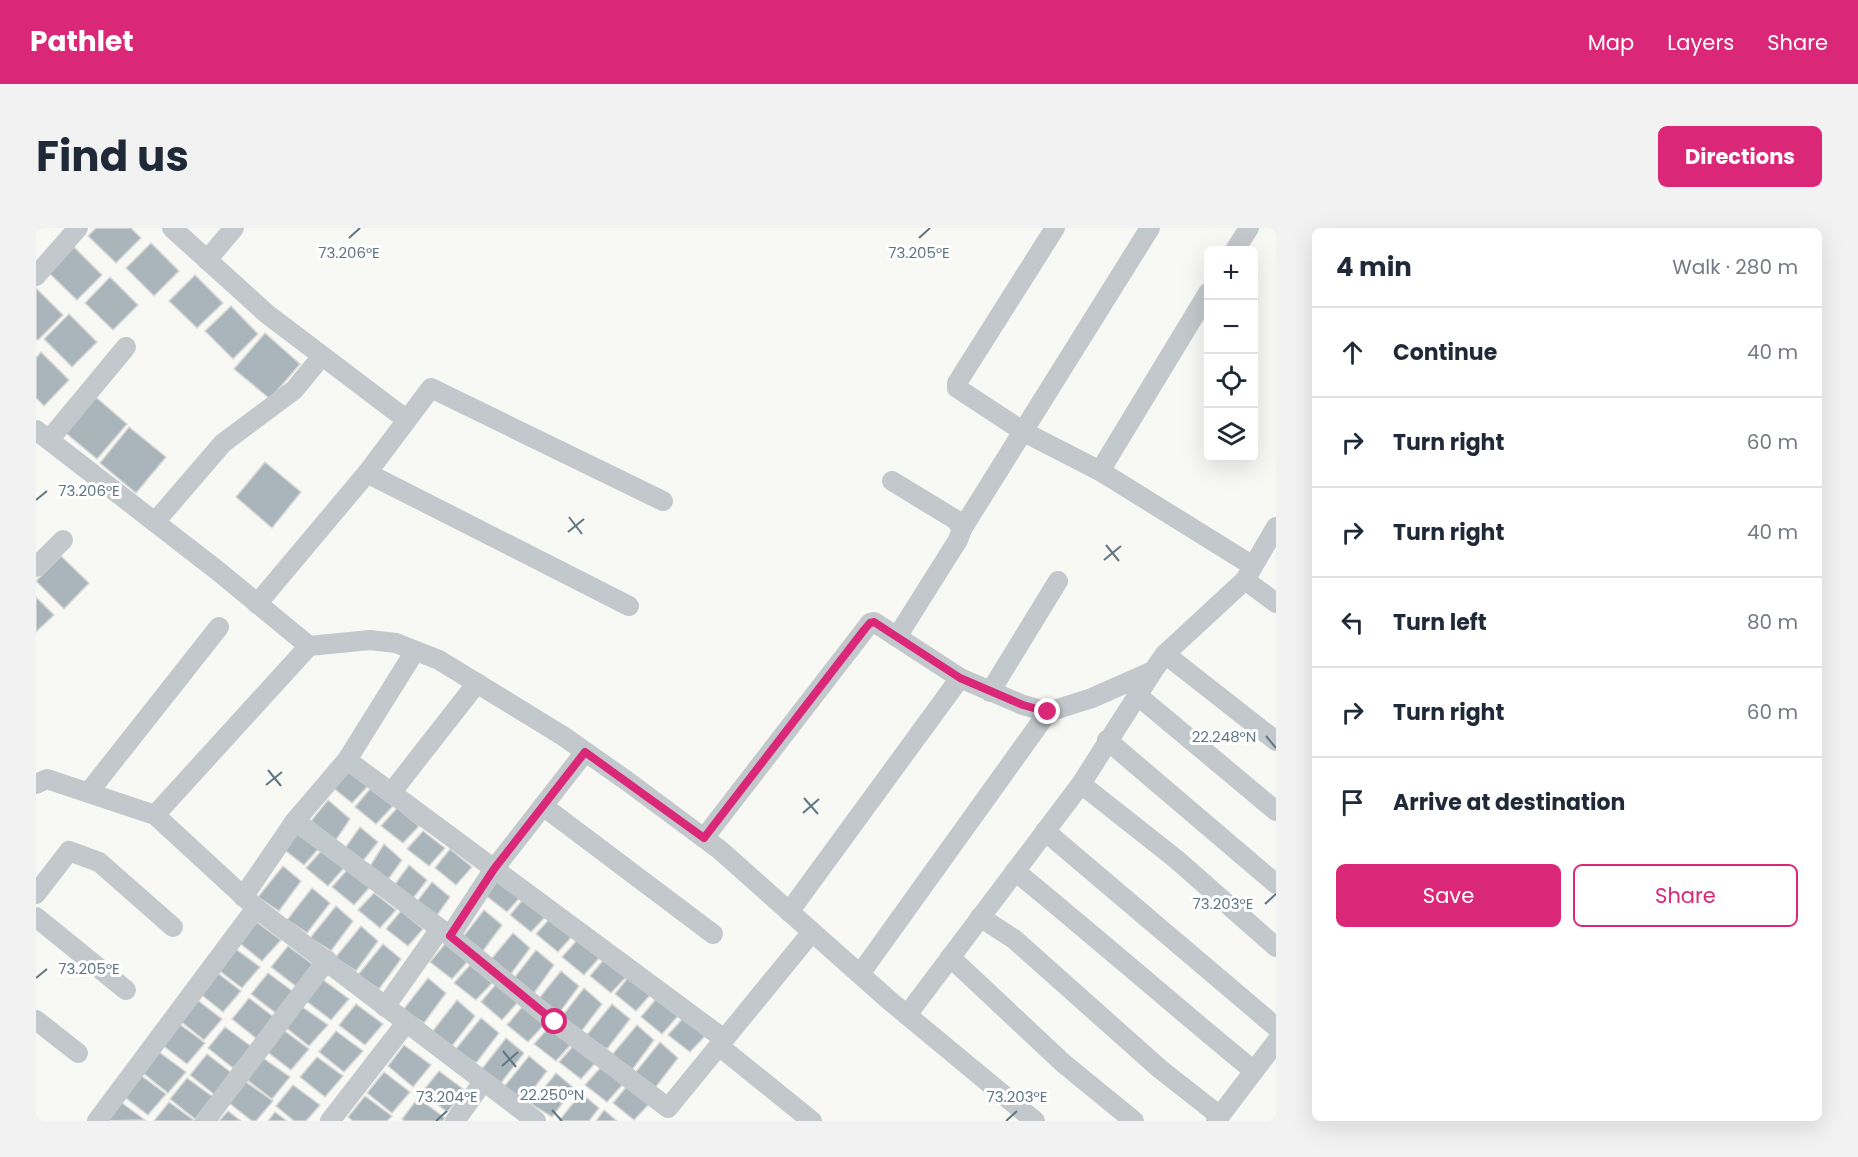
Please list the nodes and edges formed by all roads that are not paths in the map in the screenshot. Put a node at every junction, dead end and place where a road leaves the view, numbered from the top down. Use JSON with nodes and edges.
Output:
{"nodes":[{"id":1,"x":78,"y":228,"type":"edge"},
{"id":2,"x":172,"y":228,"type":"edge"},
{"id":3,"x":234,"y":228,"type":"edge"},
{"id":4,"x":1055,"y":228,"type":"edge"},
{"id":5,"x":1150,"y":228,"type":"edge"},
{"id":6,"x":1248,"y":228,"type":"edge"},
{"id":7,"x":1237,"y":246,"type":"edge"},
{"id":8,"x":207,"y":260,"type":"junction"},
{"id":9,"x":36,"y":276,"type":"edge"},
{"id":10,"x":1205,"y":300,"type":"edge"},
{"id":11,"x":126,"y":347,"type":"dead end"},
{"id":12,"x":322,"y":356,"type":"junction"},
{"id":13,"x":407,"y":420,"type":"junction"},
{"id":14,"x":1024,"y":432,"type":"junction"},
{"id":15,"x":43,"y":435,"type":"edge"},
{"id":16,"x":1100,"y":471,"type":"junction"},
{"id":17,"x":368,"y":473,"type":"junction"},
{"id":18,"x":892,"y":481,"type":"dead end"},
{"id":19,"x":663,"y":501,"type":"dead end"},
{"id":20,"x":155,"y":522,"type":"junction"},
{"id":21,"x":1276,"y":527,"type":"edge"},
{"id":22,"x":962,"y":529,"type":"junction"},
{"id":23,"x":63,"y":540,"type":"dead end"},
{"id":24,"x":36,"y":567,"type":"edge"},
{"id":25,"x":1249,"y":573,"type":"junction"},
{"id":26,"x":1058,"y":581,"type":"dead end"},
{"id":27,"x":1276,"y":603,"type":"edge"},
{"id":28,"x":257,"y":604,"type":"junction"},
{"id":29,"x":630,"y":606,"type":"dead end"},
{"id":30,"x":219,"y":627,"type":"dead end"},
{"id":31,"x":897,"y":637,"type":"junction"},
{"id":32,"x":309,"y":646,"type":"junction"},
{"id":33,"x":415,"y":651,"type":"junction"},
{"id":34,"x":1165,"y":654,"type":"junction"},
{"id":35,"x":1153,"y":671,"type":"junction"},
{"id":36,"x":960,"y":678,"type":"junction"},
{"id":37,"x":477,"y":683,"type":"junction"},
{"id":38,"x":990,"y":692,"type":"junction"},
{"id":39,"x":1137,"y":694,"type":"junction"},
{"id":40,"x":1048,"y":712,"type":"junction"},
{"id":41,"x":1107,"y":740,"type":"junction"},
{"id":42,"x":1276,"y":741,"type":"edge"},
{"id":43,"x":585,"y":752,"type":"junction"},
{"id":44,"x":347,"y":760,"type":"junction"},
{"id":45,"x":36,"y":784,"type":"edge"},
{"id":46,"x":1081,"y":784,"type":"junction"},
{"id":47,"x":88,"y":793,"type":"junction"},
{"id":48,"x":391,"y":793,"type":"junction"},
{"id":49,"x":543,"y":806,"type":"junction"},
{"id":50,"x":1276,"y":811,"type":"edge"},
{"id":51,"x":155,"y":815,"type":"junction"},
{"id":52,"x":296,"y":821,"type":"junction"},
{"id":53,"x":1045,"y":831,"type":"junction"},
{"id":54,"x":704,"y":838,"type":"junction"},
{"id":55,"x":494,"y":869,"type":"junction"},
{"id":56,"x":1015,"y":871,"type":"junction"},
{"id":57,"x":1276,"y":884,"type":"edge"},
{"id":58,"x":36,"y":894,"type":"edge"},
{"id":59,"x":250,"y":902,"type":"junction"},
{"id":60,"x":789,"y":912,"type":"junction"},
{"id":61,"x":36,"y":917,"type":"edge"},
{"id":62,"x":980,"y":917,"type":"junction"},
{"id":63,"x":173,"y":927,"type":"dead end"},
{"id":64,"x":812,"y":932,"type":"junction"},
{"id":65,"x":445,"y":933,"type":"junction"},
{"id":66,"x":713,"y":934,"type":"dead end"},
{"id":67,"x":1276,"y":947,"type":"edge"},
{"id":68,"x":950,"y":957,"type":"junction"},
{"id":69,"x":327,"y":960,"type":"junction"},
{"id":70,"x":860,"y":974,"type":"junction"},
{"id":71,"x":126,"y":990,"type":"dead end"},
{"id":72,"x":385,"y":1007,"type":"junction"},
{"id":73,"x":907,"y":1015,"type":"junction"},
{"id":74,"x":36,"y":1020,"type":"edge"},
{"id":75,"x":406,"y":1023,"type":"junction"},
{"id":76,"x":1276,"y":1027,"type":"edge"},
{"id":77,"x":1276,"y":1042,"type":"edge"},
{"id":78,"x":722,"y":1043,"type":"junction"},
{"id":79,"x":78,"y":1053,"type":"dead end"},
{"id":80,"x":1254,"y":1071,"type":"junction"},
{"id":81,"x":483,"y":1082,"type":"junction"},
{"id":82,"x":663,"y":1117,"type":"edge"},
{"id":83,"x":1218,"y":1119,"type":"edge"},
{"id":84,"x":97,"y":1121,"type":"edge"},
{"id":85,"x":205,"y":1121,"type":"edge"},
{"id":86,"x":330,"y":1121,"type":"edge"},
{"id":87,"x":455,"y":1121,"type":"edge"},
{"id":88,"x":536,"y":1121,"type":"edge"},
{"id":89,"x":812,"y":1121,"type":"edge"},
{"id":90,"x":1035,"y":1121,"type":"edge"},
{"id":91,"x":1134,"y":1121,"type":"edge"}],
"edges":[{"from":1,"to":9,"type":"street"},
{"from":2,"to":8,"type":"street"},
{"from":3,"to":8,"type":"street"},
{"from":4,"to":14,"type":"street"},
{"from":5,"to":14,"type":"street"},
{"from":6,"to":7,"type":"street"},
{"from":8,"to":12,"type":"street"},
{"from":10,"to":16,"type":"street"},
{"from":11,"to":15,"type":"street"},
{"from":12,"to":13,"type":"street"},
{"from":12,"to":20,"type":"street"},
{"from":13,"to":17,"type":"street"},
{"from":13,"to":19,"type":"street"},
{"from":14,"to":16,"type":"street"},
{"from":14,"to":22,"type":"street"},
{"from":15,"to":20,"type":"street"},
{"from":16,"to":25,"type":"street"},
{"from":17,"to":28,"type":"street"},
{"from":17,"to":29,"type":"street"},
{"from":18,"to":22,"type":"street"},
{"from":20,"to":28,"type":"street"},
{"from":21,"to":25,"type":"street"},
{"from":22,"to":31,"type":"street"},
{"from":23,"to":24,"type":"street"},
{"from":25,"to":27,"type":"street"},
{"from":25,"to":34,"type":"street"},
{"from":26,"to":38,"type":"street"},
{"from":28,"to":32,"type":"street"},
{"from":30,"to":47,"type":"street"},
{"from":31,"to":36,"type":"street"},
{"from":31,"to":54,"type":"street"},
{"from":32,"to":33,"type":"street"},
{"from":32,"to":51,"type":"street"},
{"from":33,"to":37,"type":"street"},
{"from":33,"to":44,"type":"street"},
{"from":34,"to":35,"type":"street"},
{"from":34,"to":42,"type":"street"},
{"from":35,"to":39,"type":"street"},
{"from":35,"to":40,"type":"street"},
{"from":36,"to":38,"type":"street"},
{"from":36,"to":60,"type":"street"},
{"from":37,"to":43,"type":"street"},
{"from":37,"to":48,"type":"street"},
{"from":38,"to":40,"type":"street"},
{"from":39,"to":41,"type":"street"},
{"from":39,"to":50,"type":"street"},
{"from":40,"to":70,"type":"street"},
{"from":41,"to":46,"type":"street"},
{"from":41,"to":57,"type":"street"},
{"from":43,"to":49,"type":"street"},
{"from":43,"to":54,"type":"street"},
{"from":44,"to":48,"type":"street"},
{"from":44,"to":52,"type":"street"},
{"from":45,"to":47,"type":"street"},
{"from":46,"to":53,"type":"street"},
{"from":46,"to":67,"type":"street"},
{"from":47,"to":51,"type":"street"},
{"from":48,"to":55,"type":"street"},
{"from":49,"to":55,"type":"street"},
{"from":49,"to":66,"type":"street"},
{"from":51,"to":59,"type":"street"},
{"from":52,"to":59,"type":"street"},
{"from":52,"to":65,"type":"street"},
{"from":53,"to":56,"type":"street"},
{"from":53,"to":76,"type":"street"},
{"from":54,"to":60,"type":"street"},
{"from":55,"to":65,"type":"street"},
{"from":55,"to":78,"type":"street"},
{"from":56,"to":62,"type":"street"},
{"from":56,"to":80,"type":"street"},
{"from":58,"to":63,"type":"street"},
{"from":59,"to":69,"type":"street"},
{"from":59,"to":84,"type":"street"},
{"from":60,"to":64,"type":"street"},
{"from":61,"to":71,"type":"street"},
{"from":62,"to":68,"type":"street"},
{"from":62,"to":83,"type":"street"},
{"from":64,"to":70,"type":"street"},
{"from":64,"to":78,"type":"street"},
{"from":65,"to":72,"type":"street"},
{"from":65,"to":82,"type":"street"},
{"from":68,"to":73,"type":"street"},
{"from":68,"to":91,"type":"street"},
{"from":69,"to":72,"type":"street"},
{"from":69,"to":85,"type":"street"},
{"from":70,"to":73,"type":"street"},
{"from":72,"to":75,"type":"street"},
{"from":73,"to":90,"type":"street"},
{"from":74,"to":79,"type":"street"},
{"from":75,"to":81,"type":"street"},
{"from":75,"to":86,"type":"street"},
{"from":77,"to":80,"type":"street"},
{"from":78,"to":82,"type":"street"},
{"from":78,"to":89,"type":"street"},
{"from":80,"to":83,"type":"street"},
{"from":81,"to":87,"type":"street"},
{"from":81,"to":88,"type":"street"}]}
